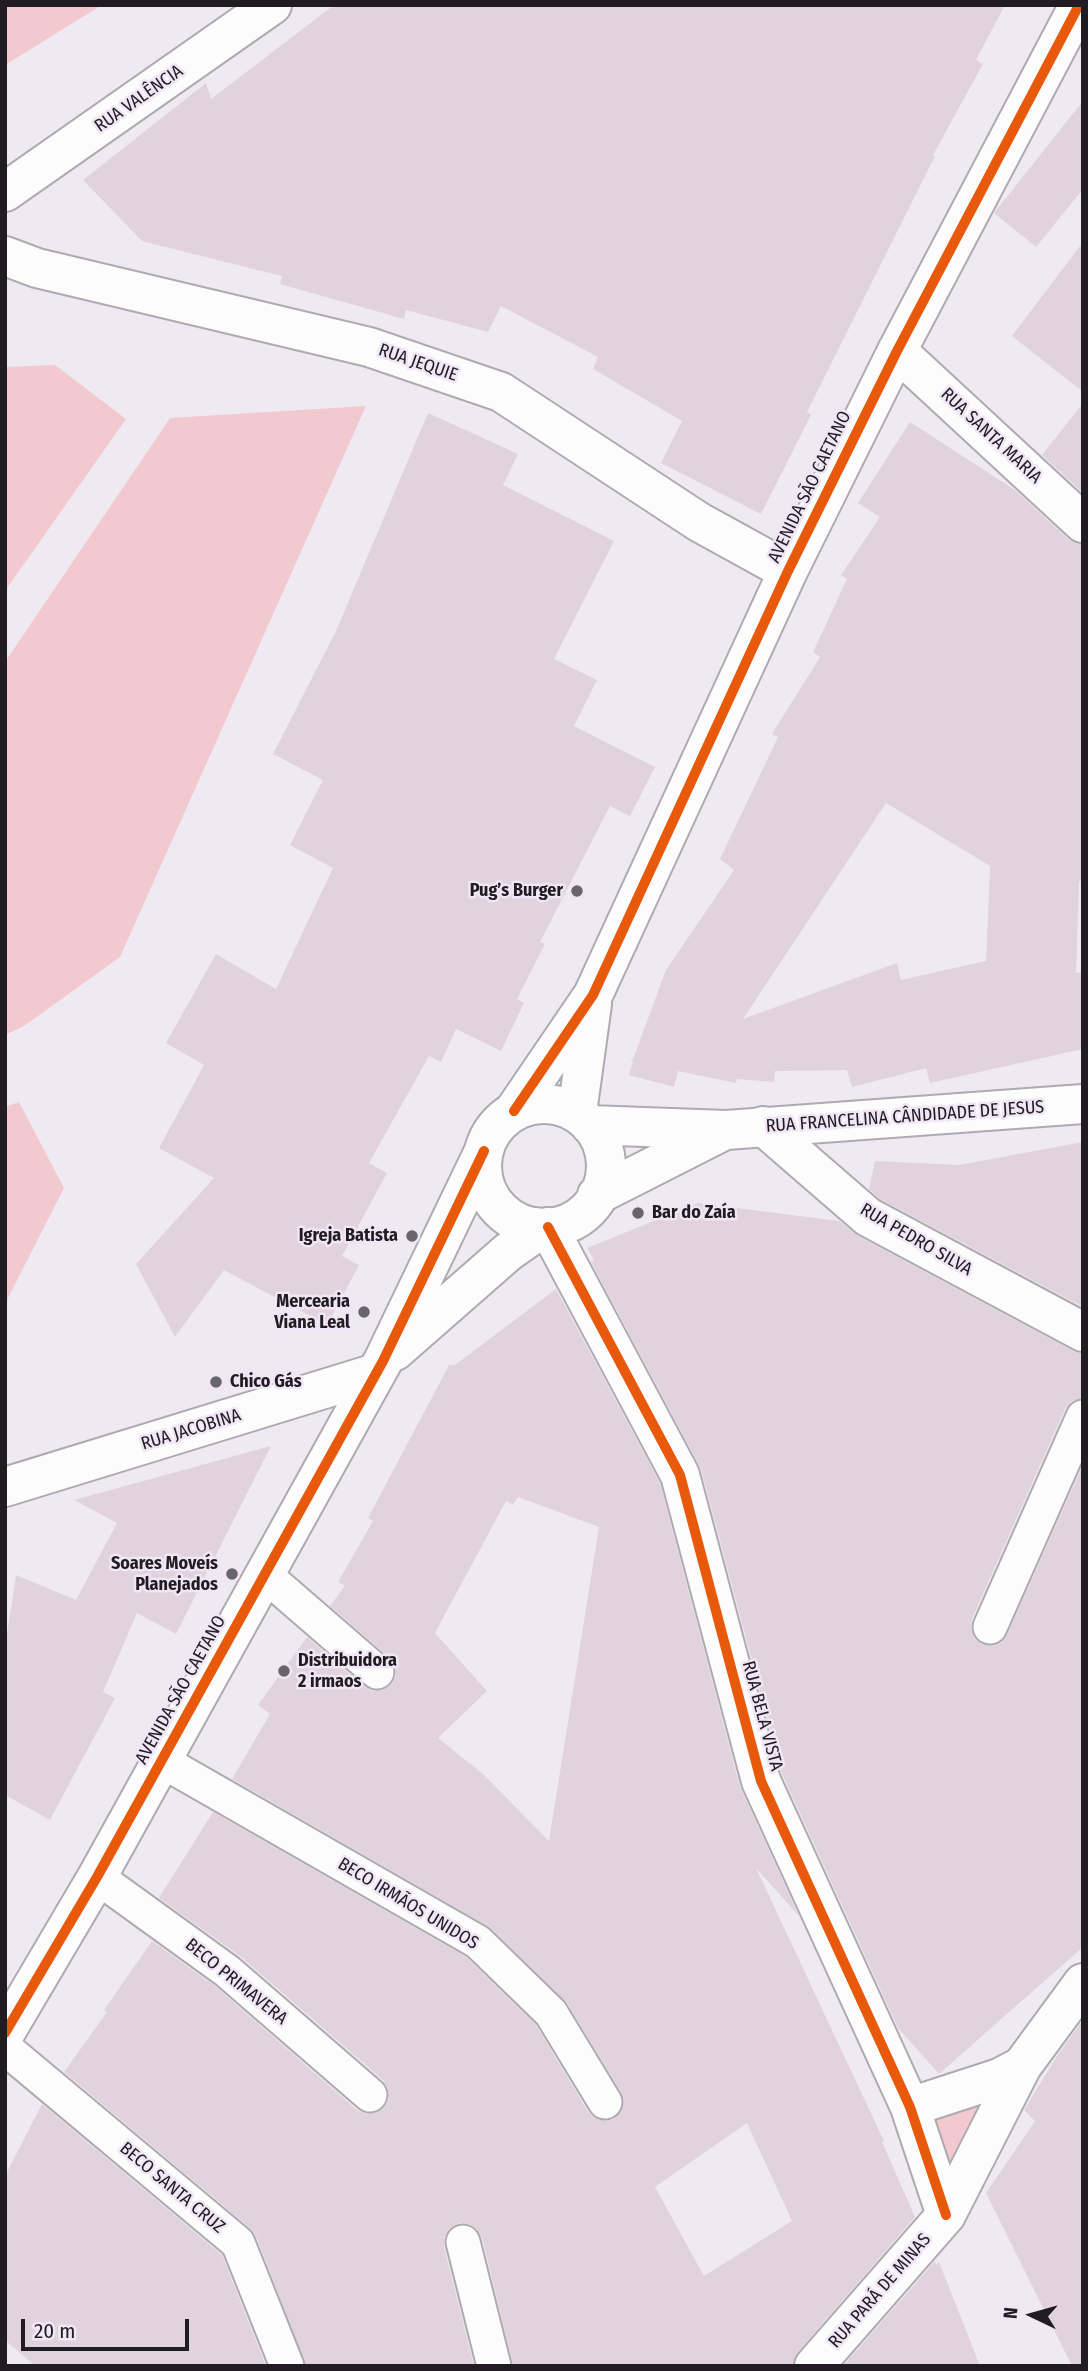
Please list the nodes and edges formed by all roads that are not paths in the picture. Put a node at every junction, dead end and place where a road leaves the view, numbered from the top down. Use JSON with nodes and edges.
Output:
{"nodes":[{"id":1,"x":272,"y":5,"type":"edge"},
{"id":2,"x":1079,"y":5,"type":"edge"},
{"id":3,"x":5,"y":192,"type":"edge"},
{"id":4,"x":5,"y":256,"type":"edge"},
{"id":5,"x":897,"y":351,"type":"junction"},
{"id":6,"x":1083,"y":523,"type":"edge"},
{"id":7,"x":788,"y":571,"type":"junction"},
{"id":8,"x":593,"y":995,"type":"junction"},
{"id":9,"x":1083,"y":1104,"type":"edge"},
{"id":10,"x":514,"y":1111,"type":"junction"},
{"id":11,"x":584,"y":1119,"type":"junction"},
{"id":12,"x":745,"y":1128,"type":"junction"},
{"id":13,"x":484,"y":1151,"type":"junction"},
{"id":14,"x":597,"y":1195,"type":"junction"},
{"id":15,"x":542,"y":1227,"type":"junction"},
{"id":16,"x":1083,"y":1332,"type":"edge"},
{"id":17,"x":380,"y":1367,"type":"junction"},
{"id":18,"x":1083,"y":1417,"type":"edge"},
{"id":19,"x":5,"y":1487,"type":"edge"},
{"id":20,"x":265,"y":1575,"type":"junction"},
{"id":21,"x":990,"y":1626,"type":"dead end"},
{"id":22,"x":377,"y":1672,"type":"dead end"},
{"id":23,"x":162,"y":1761,"type":"junction"},
{"id":24,"x":97,"y":1877,"type":"junction"},
{"id":25,"x":1083,"y":1983,"type":"edge"},
{"id":26,"x":5,"y":2033,"type":"edge"},
{"id":27,"x":5,"y":2048,"type":"edge"},
{"id":28,"x":1022,"y":2066,"type":"junction"},
{"id":29,"x":370,"y":2095,"type":"dead end"},
{"id":30,"x":605,"y":2102,"type":"dead end"},
{"id":31,"x":910,"y":2107,"type":"junction"},
{"id":32,"x":946,"y":2215,"type":"junction"},
{"id":33,"x":463,"y":2242,"type":"dead end"},
{"id":34,"x":287,"y":2366,"type":"edge"},
{"id":35,"x":494,"y":2366,"type":"edge"},
{"id":36,"x":814,"y":2366,"type":"edge"}],
"edges":[{"from":1,"to":3,"type":"street","name":"RUA VALÊNCIA"},
{"from":2,"to":5,"type":"street","name":"AVENIDA SÃO CAETANO"},
{"from":4,"to":7,"type":"street","name":"RUA JEQUIE"},
{"from":5,"to":6,"type":"street","name":"RUA SANTA MARIA"},
{"from":5,"to":7,"type":"street","name":"AVENIDA SÃO CAETANO"},
{"from":7,"to":8,"type":"street","name":"AVENIDA SÃO CAETANO"},
{"from":8,"to":10,"type":"street"},
{"from":8,"to":11,"type":"street"},
{"from":9,"to":12,"type":"street","name":"RUA FRANCELINA CÂNDIDADE DE JESUS"},
{"from":10,"to":11,"type":"street"},
{"from":10,"to":13,"type":"street"},
{"from":11,"to":12,"type":"street","name":"RUA FRANCELINA CÂNDIDADE DE JESUS"},
{"from":11,"to":14,"type":"street"},
{"from":12,"to":14,"type":"street"},
{"from":12,"to":16,"type":"street","name":"RUA PEDRO SILVA"},
{"from":13,"to":15,"type":"street"},
{"from":13,"to":17,"type":"street","name":"AVENIDA SÃO CAETANO"},
{"from":14,"to":15,"type":"street"},
{"from":15,"to":17,"type":"street"},
{"from":15,"to":31,"type":"street","name":"RUA BELA VISTA"},
{"from":17,"to":19,"type":"street","name":"RUA JACOBINA"},
{"from":17,"to":20,"type":"street","name":"AVENIDA SÃO CAETANO"},
{"from":18,"to":21,"type":"lane"},
{"from":20,"to":22,"type":"lane"},
{"from":20,"to":23,"type":"street","name":"AVENIDA SÃO CAETANO"},
{"from":23,"to":24,"type":"street","name":"AVENIDA SÃO CAETANO"},
{"from":23,"to":30,"type":"lane","name":"BECO IRMÃOS UNIDOS"},
{"from":24,"to":26,"type":"street","name":"AVENIDA SÃO CAETANO"},
{"from":24,"to":29,"type":"lane","name":"BECO PRIMAVERA"},
{"from":25,"to":28,"type":"street","name":"RUA PARÁ DE MINAS"},
{"from":27,"to":34,"type":"lane","name":"BECO SANTA CRUZ"},
{"from":28,"to":31,"type":"street","name":"RUA PARÁ DE MINAS"},
{"from":28,"to":32,"type":"street","name":"RUA PARÁ DE MINAS"},
{"from":31,"to":32,"type":"street","name":"RUA BELA VISTA"},
{"from":32,"to":36,"type":"street","name":"RUA PARÁ DE MINAS"},
{"from":33,"to":35,"type":"lane"}]}
